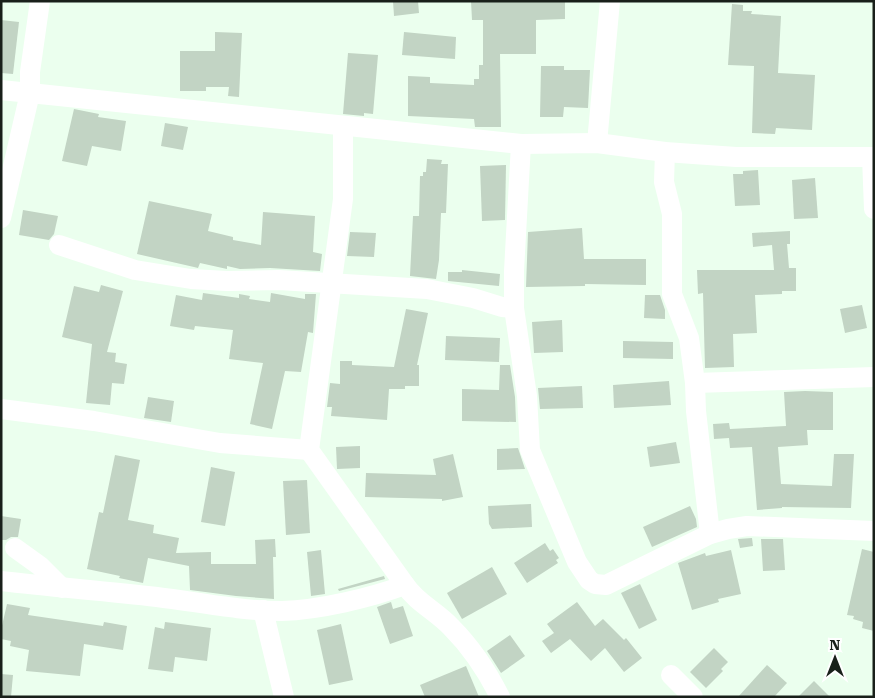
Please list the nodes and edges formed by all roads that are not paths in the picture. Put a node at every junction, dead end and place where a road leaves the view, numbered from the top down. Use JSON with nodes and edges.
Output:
{"nodes":[{"id":1,"x":40,"y":1,"type":"edge"},
{"id":2,"x":610,"y":1,"type":"edge"},
{"id":3,"x":1,"y":90,"type":"edge"},
{"id":4,"x":30,"y":93,"type":"junction"},
{"id":5,"x":343,"y":126,"type":"junction"},
{"id":6,"x":597,"y":143,"type":"junction"},
{"id":7,"x":521,"y":144,"type":"junction"},
{"id":8,"x":665,"y":152,"type":"junction"},
{"id":9,"x":873,"y":157,"type":"edge"},
{"id":10,"x":874,"y":209,"type":"edge"},
{"id":11,"x":1,"y":218,"type":"edge"},
{"id":12,"x":59,"y":245,"type":"dead end"},
{"id":13,"x":331,"y":282,"type":"junction"},
{"id":14,"x":514,"y":308,"type":"junction"},
{"id":15,"x":874,"y":377,"type":"edge"},
{"id":16,"x":695,"y":383,"type":"junction"},
{"id":17,"x":1,"y":409,"type":"edge"},
{"id":18,"x":309,"y":450,"type":"junction"},
{"id":19,"x":874,"y":530,"type":"edge"},
{"id":20,"x":710,"y":534,"type":"junction"},
{"id":21,"x":15,"y":548,"type":"dead end"},
{"id":22,"x":1,"y":582,"type":"edge"},
{"id":23,"x":405,"y":585,"type":"junction"},
{"id":24,"x":62,"y":588,"type":"junction"},
{"id":25,"x":263,"y":610,"type":"junction"},
{"id":26,"x":670,"y":675,"type":"dead end"},
{"id":27,"x":284,"y":697,"type":"edge"},
{"id":28,"x":500,"y":697,"type":"edge"},
{"id":29,"x":693,"y":697,"type":"edge"}],
"edges":[{"from":1,"to":4,"type":"street"},
{"from":2,"to":6,"type":"street"},
{"from":3,"to":4,"type":"street"},
{"from":4,"to":5,"type":"street"},
{"from":4,"to":11,"type":"street"},
{"from":5,"to":7,"type":"street"},
{"from":5,"to":13,"type":"street"},
{"from":6,"to":7,"type":"street"},
{"from":6,"to":8,"type":"street"},
{"from":7,"to":14,"type":"street"},
{"from":8,"to":9,"type":"street"},
{"from":8,"to":16,"type":"street"},
{"from":9,"to":10,"type":"street"},
{"from":12,"to":13,"type":"street"},
{"from":13,"to":14,"type":"street"},
{"from":13,"to":18,"type":"street"},
{"from":14,"to":20,"type":"street"},
{"from":15,"to":16,"type":"street"},
{"from":16,"to":20,"type":"street"},
{"from":17,"to":18,"type":"street"},
{"from":18,"to":23,"type":"street"},
{"from":19,"to":20,"type":"street"},
{"from":21,"to":24,"type":"street"},
{"from":22,"to":24,"type":"street"},
{"from":23,"to":25,"type":"street"},
{"from":23,"to":28,"type":"street"},
{"from":24,"to":25,"type":"street"},
{"from":25,"to":27,"type":"street"},
{"from":26,"to":29,"type":"street"}]}
